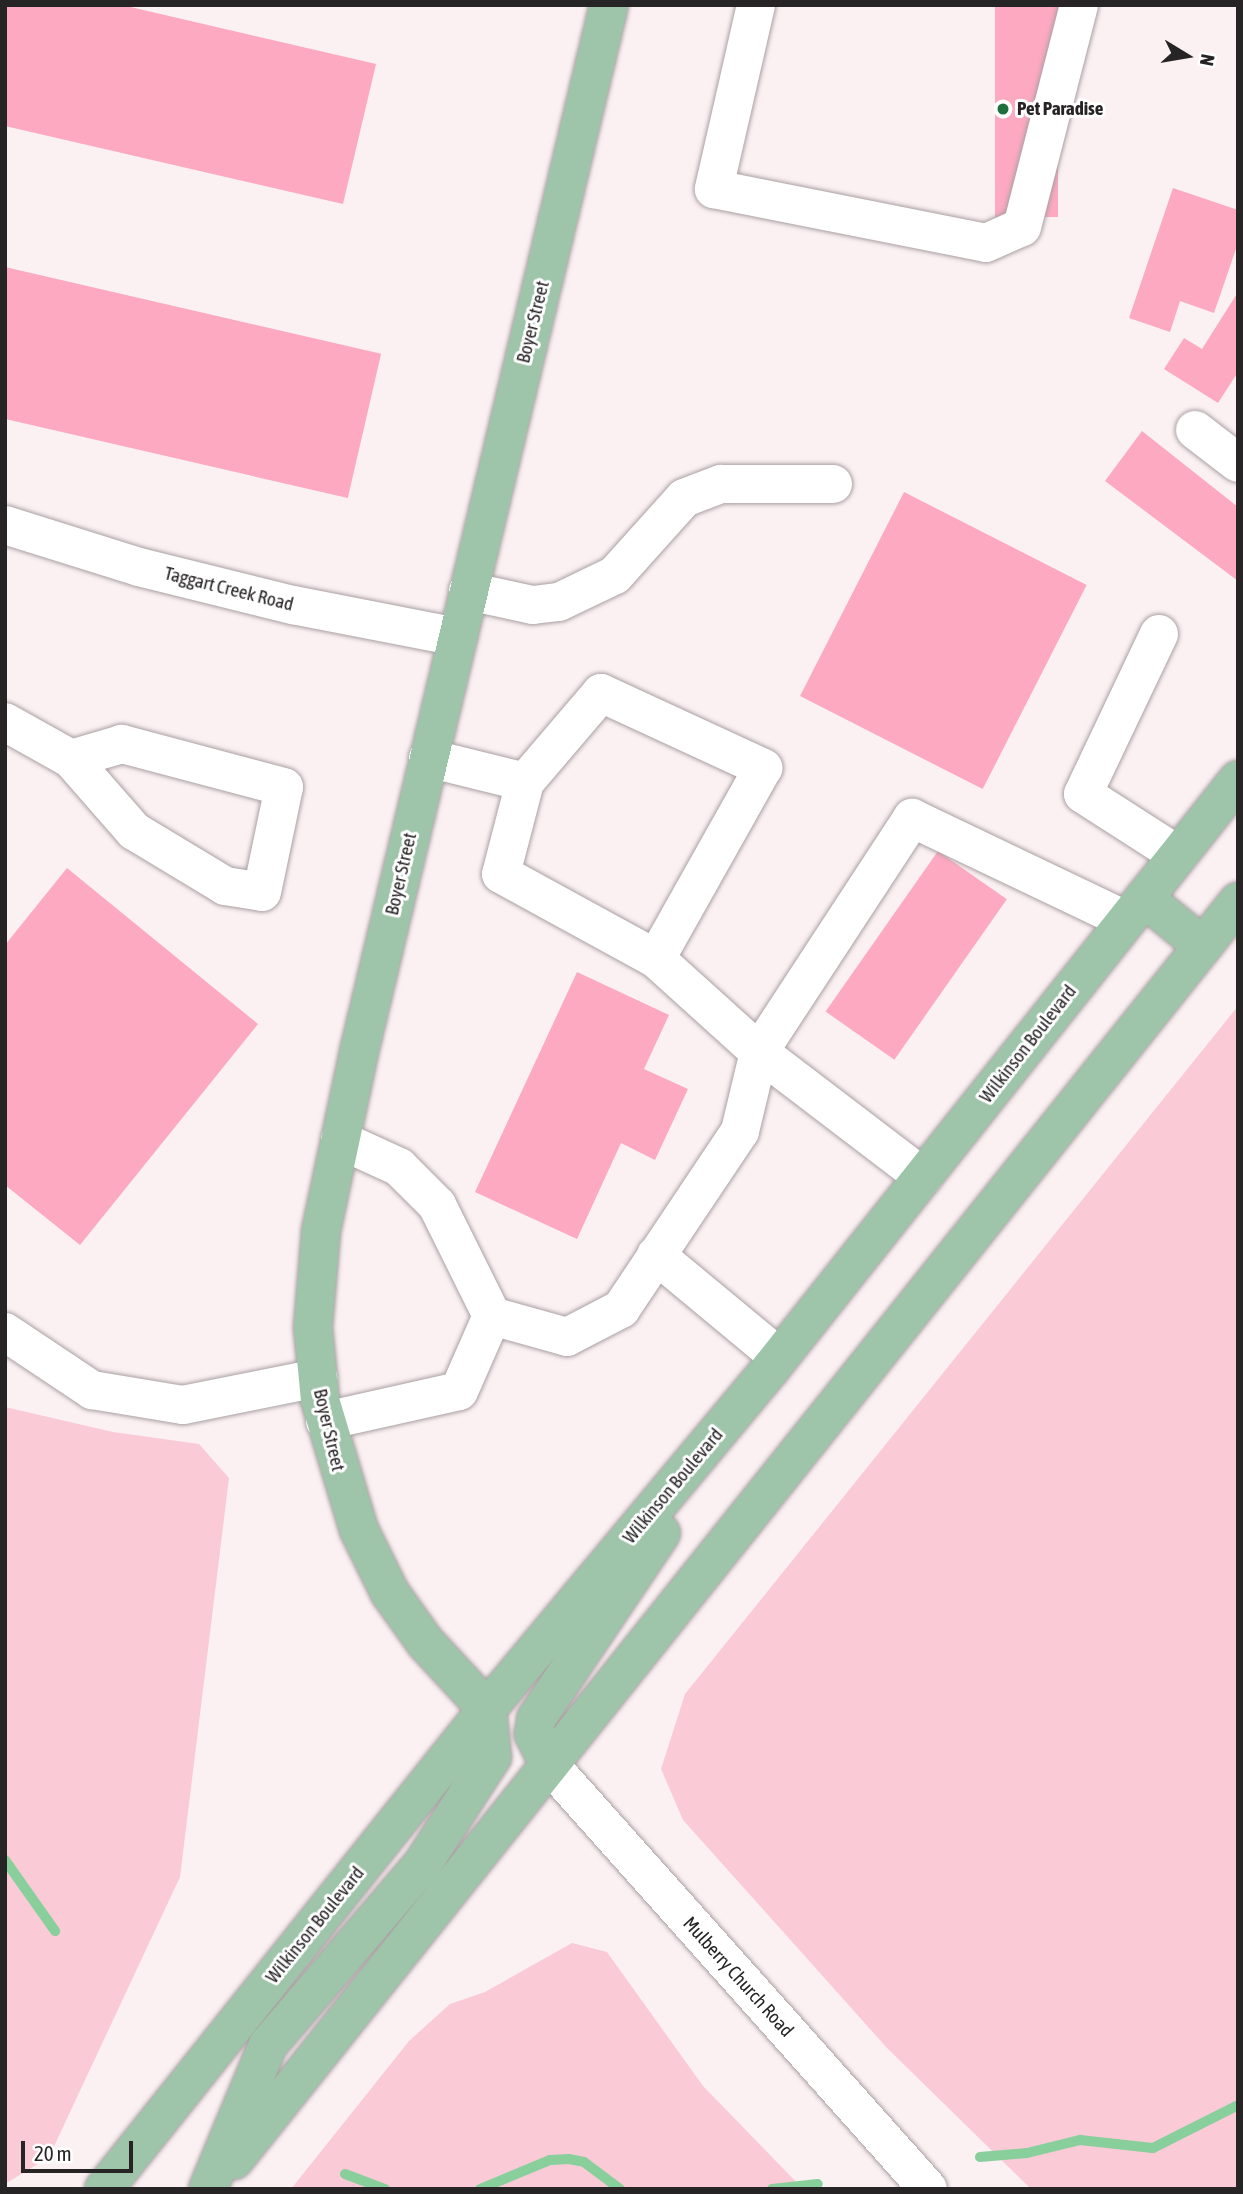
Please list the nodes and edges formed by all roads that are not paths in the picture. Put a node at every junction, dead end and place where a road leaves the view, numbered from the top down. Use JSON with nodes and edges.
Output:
{"nodes":[{"id":1,"x":610,"y":5,"type":"edge"},
{"id":2,"x":756,"y":5,"type":"edge"},
{"id":3,"x":1079,"y":5,"type":"edge"},
{"id":4,"x":1195,"y":430,"type":"dead end"},
{"id":5,"x":1238,"y":463,"type":"edge"},
{"id":6,"x":833,"y":484,"type":"dead end"},
{"id":7,"x":5,"y":525,"type":"edge"},
{"id":8,"x":468,"y":591,"type":"junction"},
{"id":9,"x":1159,"y":634,"type":"dead end"},
{"id":10,"x":457,"y":637,"type":"junction"},
{"id":11,"x":5,"y":722,"type":"edge"},
{"id":12,"x":428,"y":758,"type":"junction"},
{"id":13,"x":71,"y":759,"type":"junction"},
{"id":14,"x":1238,"y":780,"type":"edge"},
{"id":15,"x":525,"y":782,"type":"junction"},
{"id":16,"x":1178,"y":855,"type":"junction"},
{"id":17,"x":1238,"y":902,"type":"edge"},
{"id":18,"x":1135,"y":909,"type":"junction"},
{"id":19,"x":1203,"y":946,"type":"junction"},
{"id":20,"x":656,"y":959,"type":"junction"},
{"id":21,"x":760,"y":1052,"type":"junction"},
{"id":22,"x":340,"y":1140,"type":"junction"},
{"id":23,"x":923,"y":1177,"type":"junction"},
{"id":24,"x":656,"y":1255,"type":"junction"},
{"id":25,"x":492,"y":1316,"type":"junction"},
{"id":26,"x":5,"y":1332,"type":"edge"},
{"id":27,"x":775,"y":1363,"type":"junction"},
{"id":28,"x":318,"y":1378,"type":"junction"},
{"id":29,"x":325,"y":1421,"type":"junction"},
{"id":30,"x":487,"y":1709,"type":"junction"},
{"id":31,"x":549,"y":1764,"type":"junction"},
{"id":32,"x":104,"y":2189,"type":"edge"},
{"id":33,"x":209,"y":2189,"type":"edge"},
{"id":34,"x":928,"y":2189,"type":"edge"}],
"edges":[{"from":1,"to":8,"type":"main road","name":"Boyer Street"},
{"from":2,"to":3,"type":"street"},
{"from":4,"to":5,"type":"street"},
{"from":6,"to":8,"type":"street"},
{"from":7,"to":10,"type":"street","name":"Taggart Creek Road"},
{"from":8,"to":10,"type":"main road","name":"Boyer Street"},
{"from":9,"to":16,"type":"street"},
{"from":10,"to":12,"type":"main road","name":"Boyer Street"},
{"from":11,"to":13,"type":"street"},
{"from":12,"to":15,"type":"street"},
{"from":12,"to":22,"type":"main road","name":"Boyer Street"},
{"from":13,"to":13,"type":"street"},
{"from":14,"to":16,"type":"main road","name":"Wilkinson Boulevard"},
{"from":15,"to":20,"type":"street"},
{"from":15,"to":20,"type":"street"},
{"from":16,"to":18,"type":"main road","name":"Wilkinson Boulevard"},
{"from":17,"to":19,"type":"main road"},
{"from":18,"to":19,"type":"main road"},
{"from":18,"to":21,"type":"street"},
{"from":18,"to":23,"type":"main road","name":"Wilkinson Boulevard"},
{"from":19,"to":31,"type":"main road"},
{"from":20,"to":21,"type":"street"},
{"from":21,"to":23,"type":"street"},
{"from":21,"to":24,"type":"street"},
{"from":22,"to":25,"type":"street"},
{"from":22,"to":28,"type":"main road","name":"Boyer Street"},
{"from":23,"to":27,"type":"main road","name":"Wilkinson Boulevard"},
{"from":24,"to":25,"type":"street"},
{"from":24,"to":27,"type":"street"},
{"from":25,"to":29,"type":"street"},
{"from":26,"to":28,"type":"street"},
{"from":27,"to":30,"type":"main road","name":"Wilkinson Boulevard"},
{"from":27,"to":31,"type":"main road"},
{"from":28,"to":29,"type":"main road","name":"Boyer Street"},
{"from":29,"to":30,"type":"main road","name":"Boyer Street"},
{"from":30,"to":32,"type":"main road","name":"Wilkinson Boulevard"},
{"from":30,"to":33,"type":"main road"},
{"from":31,"to":33,"type":"main road"},
{"from":31,"to":34,"type":"street","name":"Mulberry Church Road"}]}
